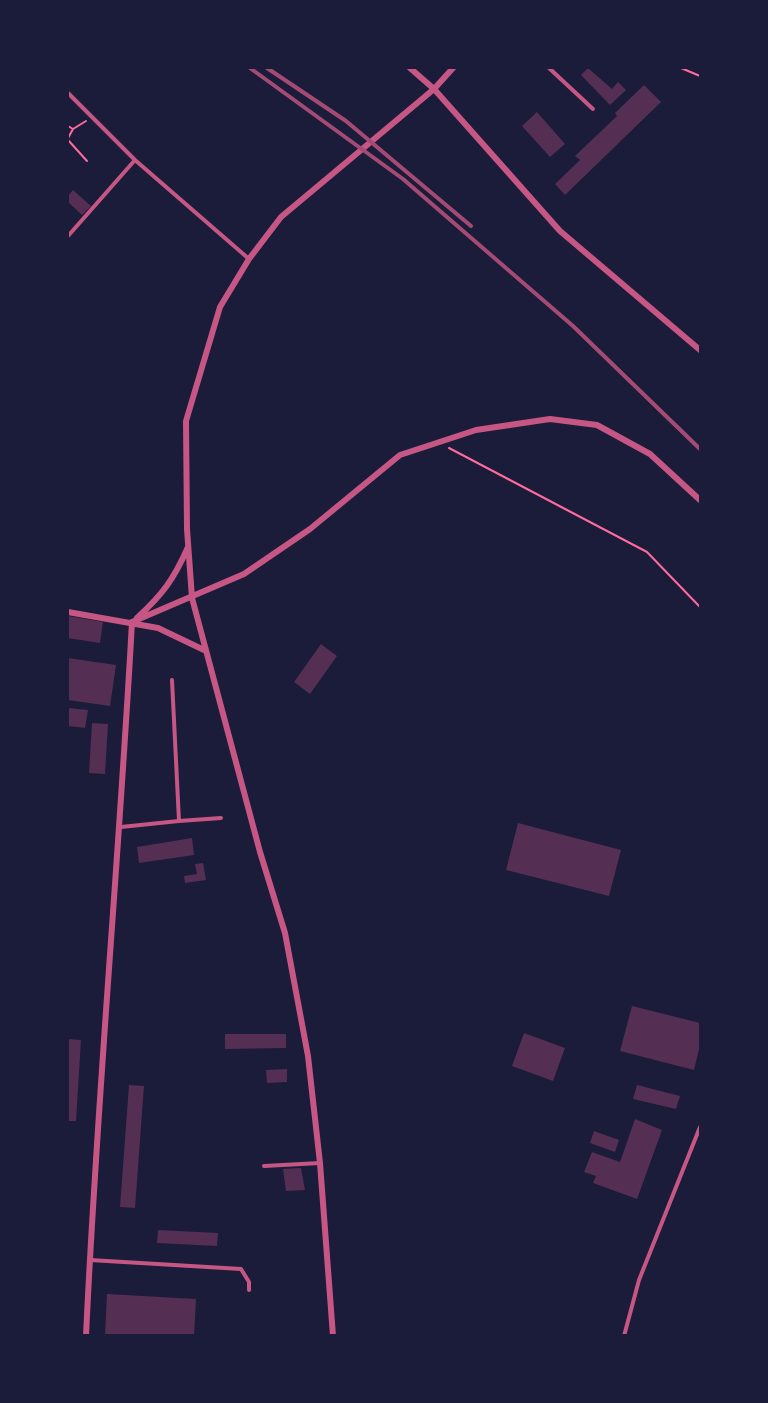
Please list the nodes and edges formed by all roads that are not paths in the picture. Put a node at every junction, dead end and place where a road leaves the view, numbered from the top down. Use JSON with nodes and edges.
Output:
{"nodes":[{"id":1,"x":410,"y":68,"type":"edge"},
{"id":2,"x":453,"y":68,"type":"edge"},
{"id":3,"x":549,"y":68,"type":"edge"},
{"id":4,"x":434,"y":89,"type":"junction"},
{"id":5,"x":68,"y":93,"type":"edge"},
{"id":6,"x":593,"y":109,"type":"dead end"},
{"id":7,"x":135,"y":160,"type":"junction"},
{"id":8,"x":68,"y":236,"type":"edge"},
{"id":9,"x":249,"y":259,"type":"junction"},
{"id":10,"x":700,"y":350,"type":"edge"},
{"id":11,"x":700,"y":500,"type":"edge"},
{"id":12,"x":189,"y":545,"type":"junction"},
{"id":13,"x":192,"y":598,"type":"junction"},
{"id":14,"x":68,"y":612,"type":"edge"},
{"id":15,"x":132,"y":622,"type":"junction"},
{"id":16,"x":204,"y":650,"type":"junction"},
{"id":17,"x":172,"y":680,"type":"dead end"},
{"id":18,"x":221,"y":818,"type":"dead end"},
{"id":19,"x":179,"y":821,"type":"junction"},
{"id":20,"x":121,"y":827,"type":"junction"},
{"id":21,"x":700,"y":1127,"type":"edge"},
{"id":22,"x":320,"y":1163,"type":"junction"},
{"id":23,"x":264,"y":1166,"type":"dead end"},
{"id":24,"x":89,"y":1260,"type":"junction"},
{"id":25,"x":249,"y":1290,"type":"dead end"},
{"id":26,"x":86,"y":1335,"type":"edge"},
{"id":27,"x":333,"y":1335,"type":"edge"},
{"id":28,"x":624,"y":1335,"type":"edge"}],
"edges":[{"from":1,"to":4,"type":"street"},
{"from":2,"to":4,"type":"street"},
{"from":3,"to":6,"type":"lane"},
{"from":4,"to":9,"type":"street"},
{"from":4,"to":10,"type":"street"},
{"from":5,"to":7,"type":"lane"},
{"from":7,"to":8,"type":"lane"},
{"from":7,"to":9,"type":"lane"},
{"from":9,"to":12,"type":"street"},
{"from":11,"to":13,"type":"street"},
{"from":12,"to":13,"type":"street"},
{"from":12,"to":15,"type":"street"},
{"from":13,"to":15,"type":"street"},
{"from":13,"to":16,"type":"street"},
{"from":14,"to":15,"type":"street"},
{"from":15,"to":16,"type":"street"},
{"from":15,"to":20,"type":"street"},
{"from":16,"to":22,"type":"street"},
{"from":17,"to":19,"type":"lane"},
{"from":18,"to":19,"type":"lane"},
{"from":19,"to":20,"type":"lane"},
{"from":20,"to":24,"type":"street"},
{"from":21,"to":28,"type":"lane"},
{"from":22,"to":23,"type":"lane"},
{"from":22,"to":27,"type":"street"},
{"from":24,"to":25,"type":"lane"},
{"from":24,"to":26,"type":"street"}]}
